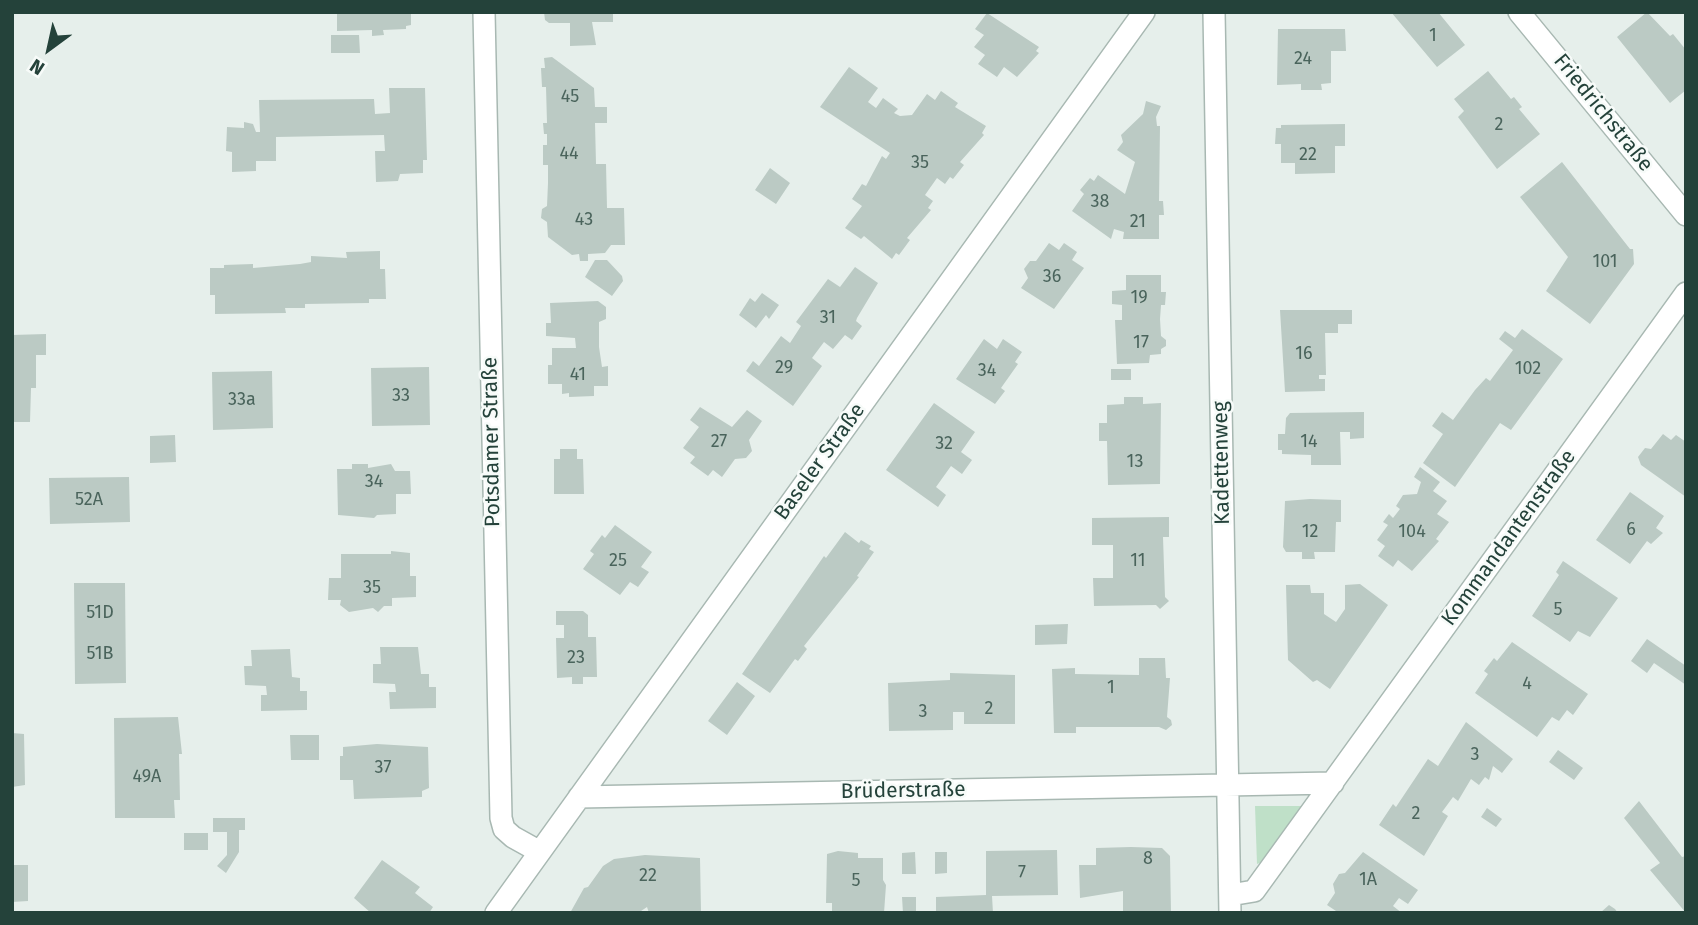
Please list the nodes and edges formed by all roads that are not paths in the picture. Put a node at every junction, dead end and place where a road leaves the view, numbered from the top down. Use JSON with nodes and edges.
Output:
{"nodes":[{"id":1,"x":484,"y":12,"type":"edge"},
{"id":2,"x":1144,"y":12,"type":"edge"},
{"id":3,"x":1214,"y":12,"type":"edge"},
{"id":4,"x":1520,"y":12,"type":"edge"},
{"id":5,"x":1686,"y":215,"type":"edge"},
{"id":6,"x":1686,"y":293,"type":"edge"},
{"id":7,"x":1333,"y":783,"type":"junction"},
{"id":8,"x":1228,"y":784,"type":"junction"},
{"id":9,"x":579,"y":797,"type":"junction"},
{"id":10,"x":540,"y":852,"type":"junction"},
{"id":11,"x":1230,"y":904,"type":"edge"},
{"id":12,"x":496,"y":913,"type":"edge"}],
"edges":[{"from":1,"to":10,"type":"street","name":"Potsdamer Straße"},
{"from":2,"to":9,"type":"street","name":"Baseler Straße"},
{"from":3,"to":8,"type":"street","name":"Kadettenweg"},
{"from":4,"to":5,"type":"street","name":"Friedrichstraße"},
{"from":6,"to":7,"type":"street","name":"Kommandantenstraße"},
{"from":7,"to":8,"type":"street"},
{"from":7,"to":11,"type":"street","name":"Kommandantenstraße"},
{"from":8,"to":9,"type":"street","name":"Brüderstraße"},
{"from":8,"to":11,"type":"street","name":"Kadettenweg"},
{"from":9,"to":10,"type":"street","name":"Baseler Straße"},
{"from":10,"to":12,"type":"street","name":"Baseler Straße"}]}
